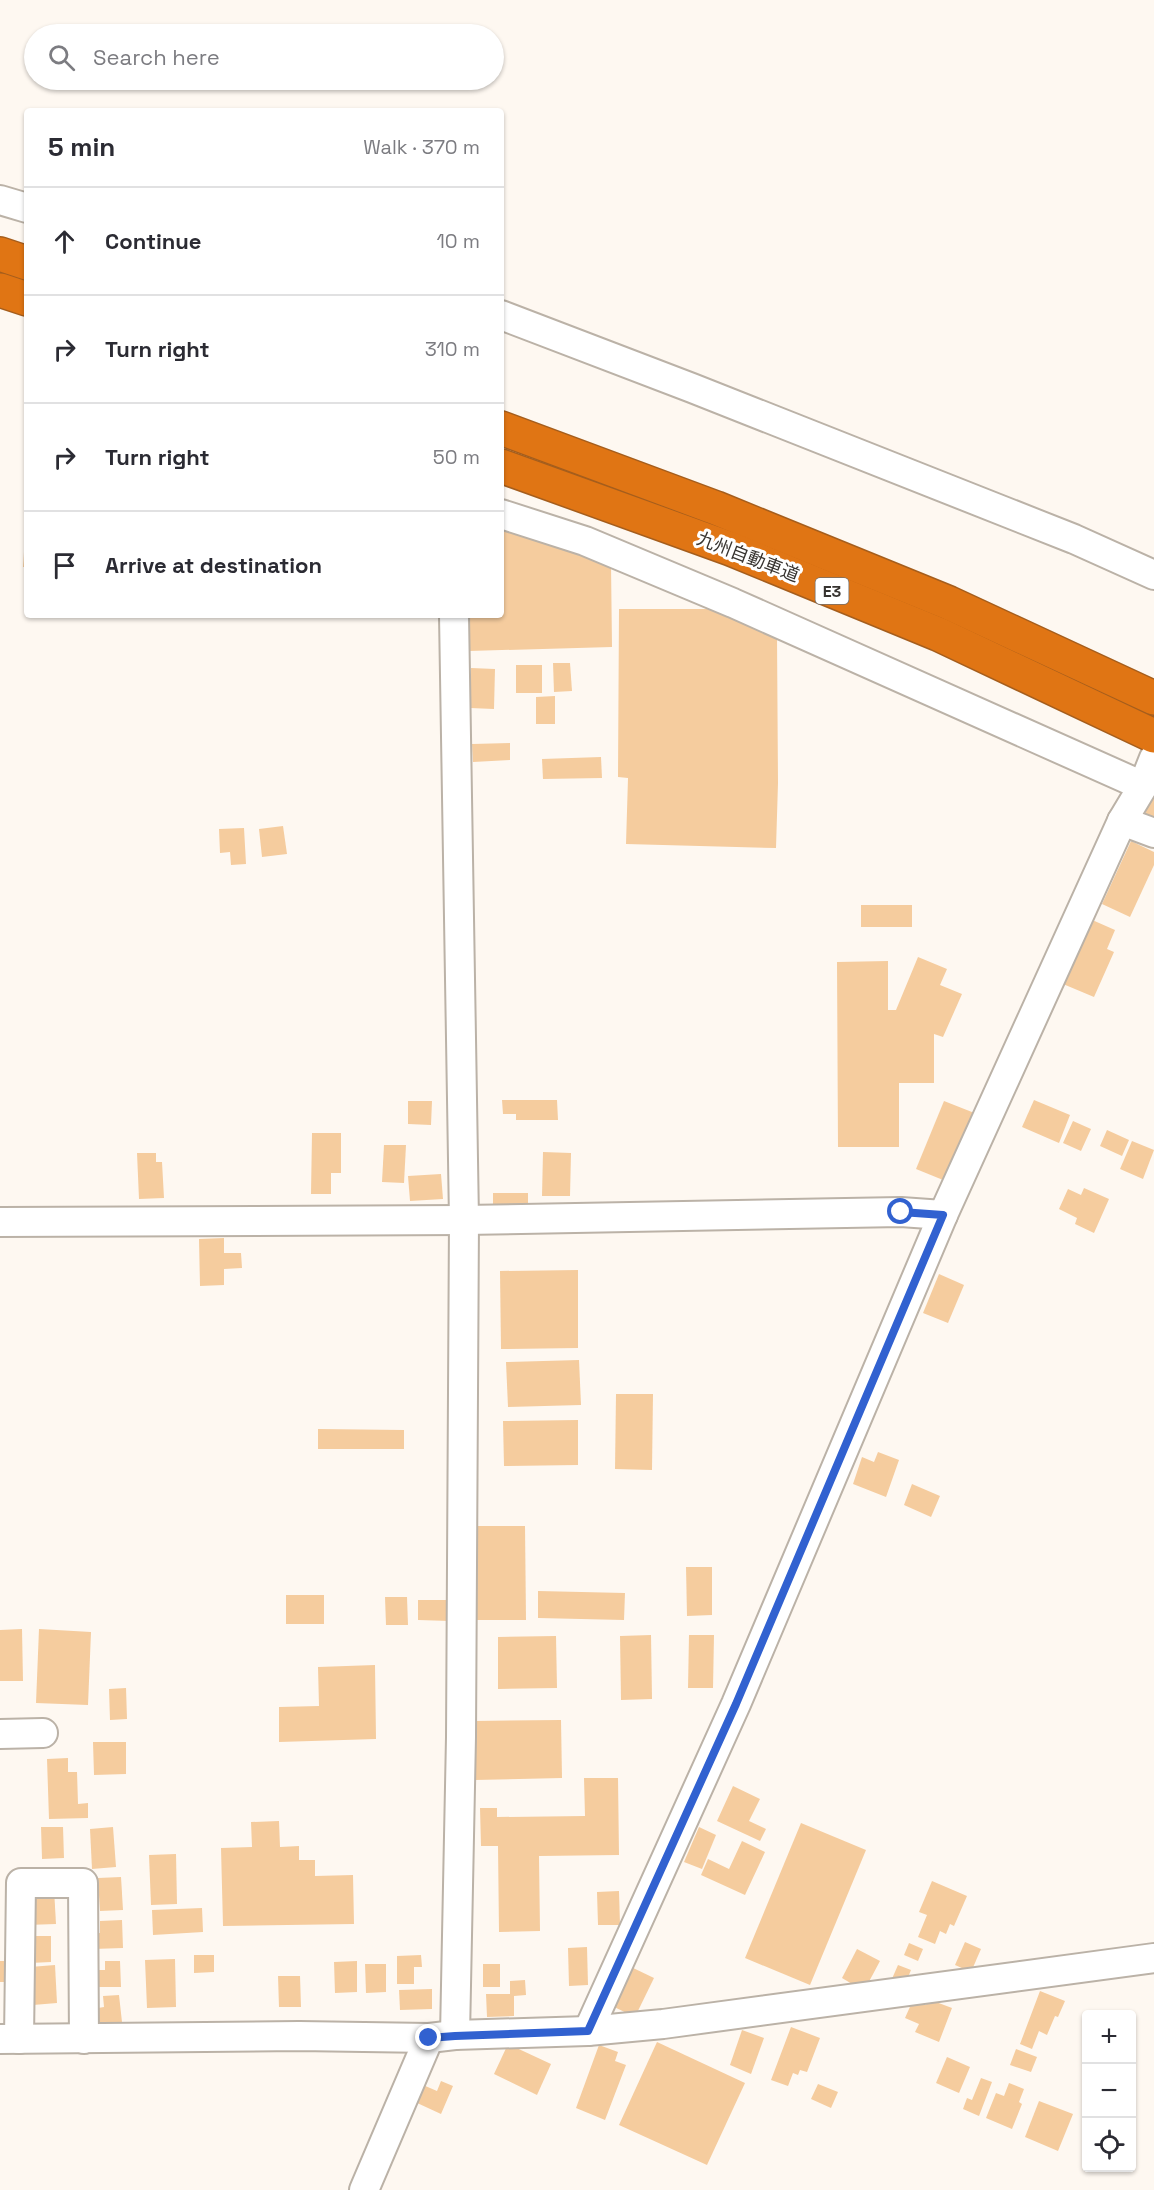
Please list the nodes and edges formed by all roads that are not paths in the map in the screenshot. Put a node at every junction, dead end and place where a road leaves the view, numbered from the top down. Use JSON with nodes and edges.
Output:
{"nodes":[{"id":1,"x":0,"y":200,"type":"edge"},
{"id":2,"x":24,"y":207,"type":"edge"},
{"id":3,"x":0,"y":254,"type":"edge"},
{"id":4,"x":24,"y":262,"type":"edge"},
{"id":5,"x":0,"y":290,"type":"edge"},
{"id":6,"x":24,"y":298,"type":"edge"},
{"id":7,"x":504,"y":316,"type":"edge"},
{"id":8,"x":504,"y":429,"type":"edge"},
{"id":9,"x":504,"y":467,"type":"edge"},
{"id":10,"x":504,"y":515,"type":"edge"},
{"id":11,"x":1154,"y":575,"type":"edge"},
{"id":12,"x":454,"y":618,"type":"edge"},
{"id":13,"x":1154,"y":698,"type":"edge"},
{"id":14,"x":1154,"y":736,"type":"edge"},
{"id":15,"x":1148,"y":772,"type":"edge"},
{"id":16,"x":1122,"y":821,"type":"junction"},
{"id":17,"x":1154,"y":833,"type":"edge"},
{"id":18,"x":943,"y":1215,"type":"junction"},
{"id":19,"x":464,"y":1220,"type":"junction"},
{"id":20,"x":0,"y":1222,"type":"edge"},
{"id":21,"x":44,"y":1733,"type":"dead end"},
{"id":22,"x":0,"y":1734,"type":"edge"},
{"id":23,"x":1154,"y":1958,"type":"edge"},
{"id":24,"x":588,"y":2031,"type":"junction"},
{"id":25,"x":442,"y":2037,"type":"junction"},
{"id":26,"x":10,"y":2039,"type":"edge"},
{"id":27,"x":84,"y":2039,"type":"junction"},
{"id":28,"x":364,"y":2190,"type":"edge"}],
"edges":[{"from":1,"to":2,"type":"street"},
{"from":3,"to":4,"type":"highway"},
{"from":5,"to":6,"type":"highway"},
{"from":7,"to":11,"type":"street"},
{"from":8,"to":13,"type":"highway","name":"九州自動車道","number":"E3"},
{"from":9,"to":14,"type":"highway","name":"九州自動車道","number":"E3"},
{"from":10,"to":15,"type":"street"},
{"from":12,"to":19,"type":"street"},
{"from":15,"to":16,"type":"street"},
{"from":16,"to":17,"type":"street"},
{"from":16,"to":18,"type":"street"},
{"from":18,"to":19,"type":"street"},
{"from":18,"to":24,"type":"street"},
{"from":19,"to":20,"type":"street"},
{"from":19,"to":25,"type":"street"},
{"from":21,"to":22,"type":"street"},
{"from":23,"to":24,"type":"street"},
{"from":24,"to":25,"type":"street"},
{"from":25,"to":27,"type":"street"},
{"from":25,"to":28,"type":"street"},
{"from":26,"to":27,"type":"street"},
{"from":26,"to":27,"type":"street"}]}
